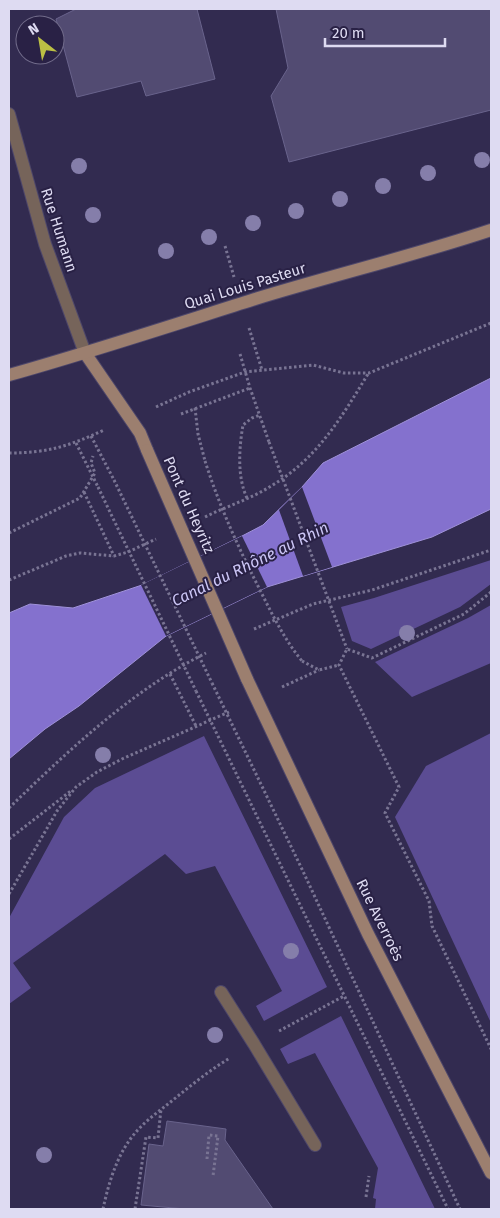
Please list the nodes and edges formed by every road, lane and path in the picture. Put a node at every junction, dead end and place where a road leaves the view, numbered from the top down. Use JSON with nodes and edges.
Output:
{"nodes":[{"id":1,"x":9,"y":114,"type":"edge"},
{"id":2,"x":491,"y":230,"type":"edge"},
{"id":3,"x":491,"y":323,"type":"edge"},
{"id":4,"x":85,"y":354,"type":"junction"},
{"id":5,"x":240,"y":354,"type":"dead end"},
{"id":6,"x":245,"y":372,"type":"junction"},
{"id":7,"x":369,"y":373,"type":"junction"},
{"id":8,"x":9,"y":376,"type":"edge"},
{"id":9,"x":250,"y":388,"type":"junction"},
{"id":10,"x":189,"y":392,"type":"dead end"},
{"id":11,"x":195,"y":408,"type":"junction"},
{"id":12,"x":181,"y":414,"type":"dead end"},
{"id":13,"x":260,"y":415,"type":"junction"},
{"id":14,"x":92,"y":436,"type":"dead end"},
{"id":15,"x":84,"y":439,"type":"dead end"},
{"id":16,"x":76,"y":443,"type":"junction"},
{"id":17,"x":9,"y":453,"type":"edge"},
{"id":18,"x":93,"y":456,"type":"dead end"},
{"id":19,"x":93,"y":477,"type":"junction"},
{"id":20,"x":84,"y":492,"type":"junction"},
{"id":21,"x":247,"y":498,"type":"junction"},
{"id":22,"x":204,"y":517,"type":"dead end"},
{"id":23,"x":9,"y":534,"type":"edge"},
{"id":24,"x":162,"y":537,"type":"dead end"},
{"id":25,"x":114,"y":556,"type":"junction"},
{"id":26,"x":9,"y":580,"type":"edge"},
{"id":27,"x":491,"y":592,"type":"edge"},
{"id":28,"x":347,"y":649,"type":"junction"},
{"id":29,"x":339,"y":665,"type":"junction"},
{"id":30,"x":170,"y":674,"type":"dead end"},
{"id":31,"x":247,"y":679,"type":"joint"},
{"id":32,"x":210,"y":721,"type":"junction"},
{"id":33,"x":196,"y":726,"type":"junction"},
{"id":34,"x":76,"y":787,"type":"junction"},
{"id":35,"x":9,"y":839,"type":"edge"},
{"id":36,"x":9,"y":894,"type":"edge"},
{"id":37,"x":221,"y":992,"type":"dead end"},
{"id":38,"x":344,"y":996,"type":"junction"},
{"id":39,"x":272,"y":1035,"type":"dead end"},
{"id":40,"x":491,"y":1049,"type":"edge"},
{"id":41,"x":235,"y":1056,"type":"dead end"},
{"id":42,"x":161,"y":1109,"type":"junction"},
{"id":43,"x":315,"y":1145,"type":"dead end"},
{"id":44,"x":207,"y":1159,"type":"dead end"},
{"id":45,"x":491,"y":1172,"type":"edge"},
{"id":46,"x":213,"y":1176,"type":"dead end"},
{"id":47,"x":368,"y":1176,"type":"dead end"},
{"id":48,"x":366,"y":1197,"type":"dead end"},
{"id":49,"x":103,"y":1209,"type":"edge"},
{"id":50,"x":134,"y":1209,"type":"edge"},
{"id":51,"x":448,"y":1209,"type":"edge"},
{"id":52,"x":460,"y":1209,"type":"edge"}],
"edges":[{"from":1,"to":4,"type":"street","name":"Rue Humann"},
{"from":2,"to":4,"type":"main road","name":"Quai Louis Pasteur"},
{"from":3,"to":7,"type":"path"},
{"from":4,"to":8,"type":"main road","name":"Quai Louis Pasteur"},
{"from":4,"to":31,"type":"main road","name":"Pont du Heyritz","bridge":true},
{"from":5,"to":6,"type":"path"},
{"from":6,"to":7,"type":"path"},
{"from":6,"to":9,"type":"path"},
{"from":6,"to":10,"type":"path"},
{"from":7,"to":21,"type":"path"},
{"from":9,"to":11,"type":"path"},
{"from":9,"to":13,"type":"path"},
{"from":11,"to":12,"type":"path"},
{"from":11,"to":29,"type":"path","bridge":true},
{"from":13,"to":21,"type":"path"},
{"from":13,"to":28,"type":"path","bridge":true},
{"from":14,"to":52,"type":"path","bridge":true},
{"from":15,"to":16,"type":"path"},
{"from":16,"to":17,"type":"path"},
{"from":16,"to":19,"type":"path"},
{"from":18,"to":19,"type":"path"},
{"from":19,"to":20,"type":"path"},
{"from":19,"to":32,"type":"path","bridge":true},
{"from":20,"to":23,"type":"path"},
{"from":20,"to":25,"type":"path"},
{"from":21,"to":22,"type":"path"},
{"from":24,"to":25,"type":"path"},
{"from":25,"to":26,"type":"path"},
{"from":27,"to":28,"type":"path"},
{"from":28,"to":29,"type":"path"},
{"from":29,"to":40,"type":"path"},
{"from":30,"to":33,"type":"path"},
{"from":31,"to":45,"type":"main road","name":"Rue Averroès"},
{"from":32,"to":33,"type":"path"},
{"from":32,"to":38,"type":"path"},
{"from":33,"to":34,"type":"path"},
{"from":34,"to":35,"type":"path"},
{"from":34,"to":36,"type":"path"},
{"from":37,"to":43,"type":"street"},
{"from":38,"to":39,"type":"path"},
{"from":38,"to":51,"type":"path"},
{"from":41,"to":42,"type":"path"},
{"from":42,"to":49,"type":"path"},
{"from":42,"to":50,"type":"path"},
{"from":44,"to":46,"type":"path"},
{"from":47,"to":48,"type":"path"}]}
